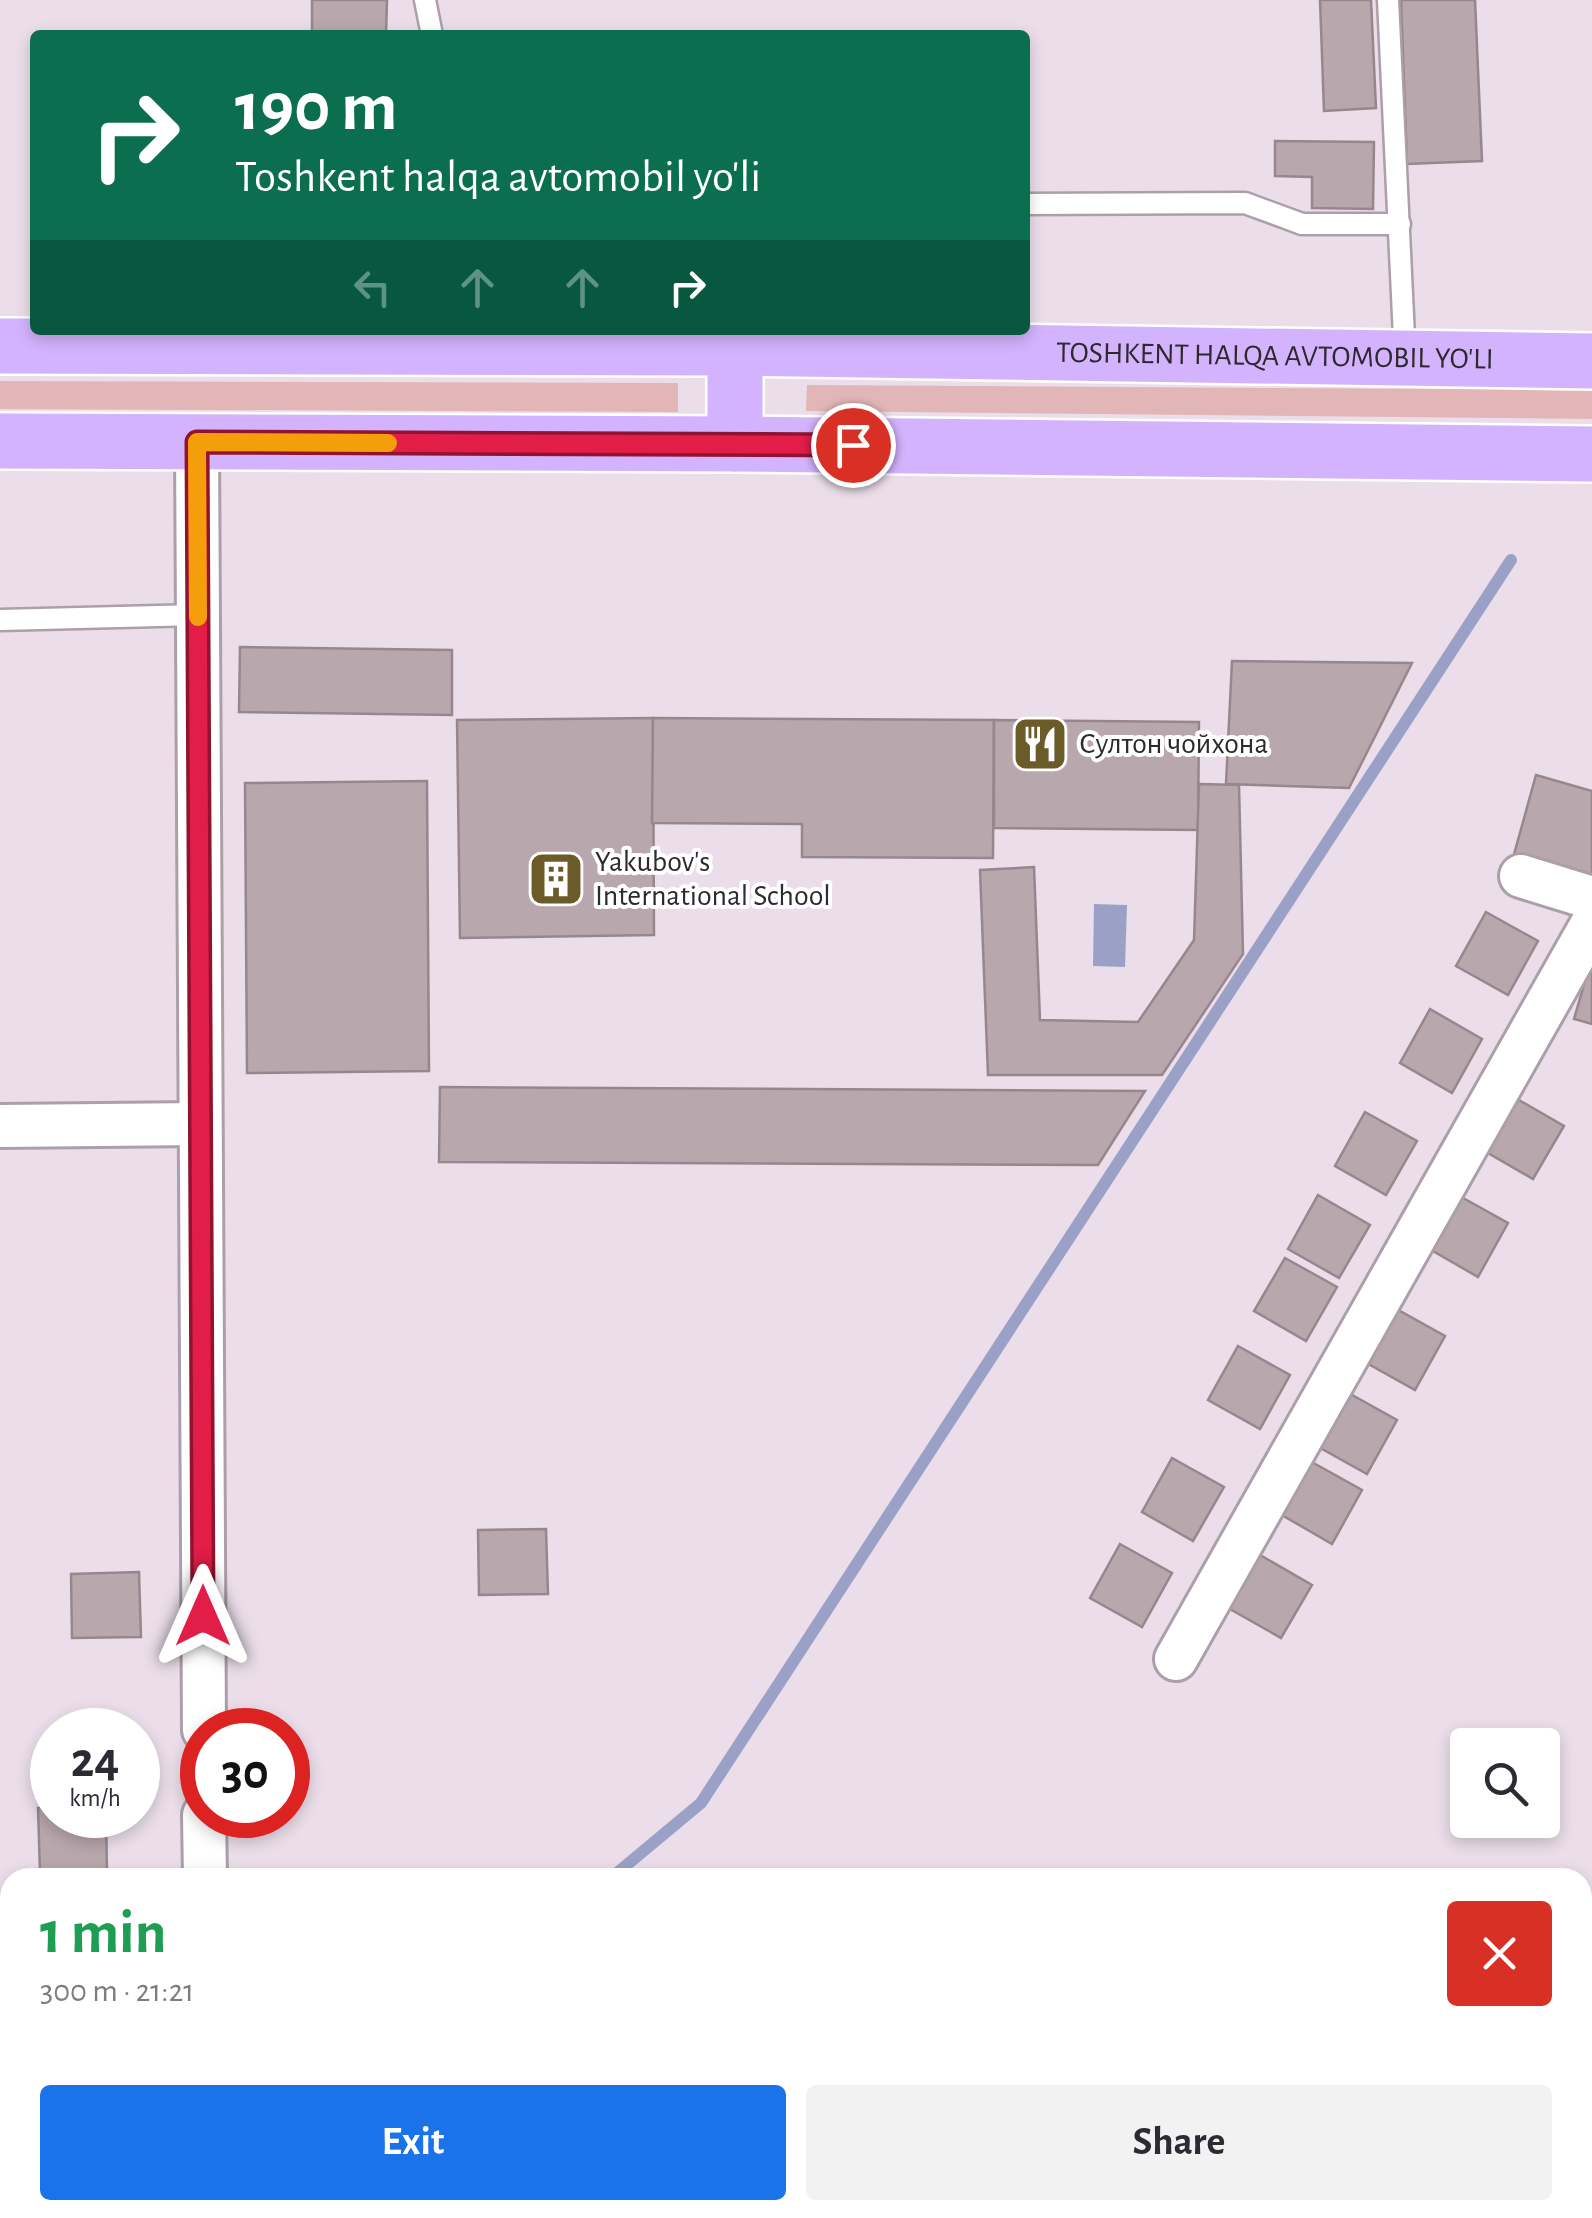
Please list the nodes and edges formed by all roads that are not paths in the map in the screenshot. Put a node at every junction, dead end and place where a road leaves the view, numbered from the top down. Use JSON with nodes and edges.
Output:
{"nodes":[{"id":1,"x":425,"y":0,"type":"edge"},
{"id":2,"x":1388,"y":0,"type":"edge"},
{"id":3,"x":431,"y":30,"type":"edge"},
{"id":4,"x":1030,"y":204,"type":"edge"},
{"id":5,"x":1400,"y":224,"type":"junction"},
{"id":6,"x":472,"y":338,"type":"edge"},
{"id":7,"x":0,"y":346,"type":"edge"},
{"id":8,"x":735,"y":348,"type":"junction"},
{"id":9,"x":1405,"y":358,"type":"junction"},
{"id":10,"x":1592,"y":361,"type":"edge"},
{"id":11,"x":0,"y":441,"type":"edge"},
{"id":12,"x":197,"y":442,"type":"junction"},
{"id":13,"x":735,"y":444,"type":"junction"},
{"id":14,"x":1592,"y":454,"type":"edge"},
{"id":15,"x":198,"y":615,"type":"junction"},
{"id":16,"x":0,"y":620,"type":"edge"},
{"id":17,"x":1520,"y":876,"type":"dead end"},
{"id":18,"x":1592,"y":898,"type":"edge"},
{"id":19,"x":1592,"y":924,"type":"edge"},
{"id":20,"x":200,"y":1124,"type":"junction"},
{"id":21,"x":0,"y":1126,"type":"edge"},
{"id":22,"x":1176,"y":1659,"type":"dead end"},
{"id":23,"x":204,"y":1708,"type":"edge"},
{"id":24,"x":204,"y":1838,"type":"edge"},
{"id":25,"x":205,"y":1868,"type":"edge"}],
"edges":[{"from":1,"to":3,"type":"lane"},
{"from":2,"to":5,"type":"lane"},
{"from":4,"to":5,"type":"lane"},
{"from":5,"to":9,"type":"lane"},
{"from":6,"to":7,"type":"highway","name":"TOSHKENT HALQA AVTOMOBIL YO'LI"},
{"from":6,"to":8,"type":"highway","name":"TOSHKENT HALQA AVTOMOBIL YO'LI"},
{"from":8,"to":9,"type":"highway","name":"TOSHKENT HALQA AVTOMOBIL YO'LI"},
{"from":8,"to":13,"type":"highway"},
{"from":9,"to":10,"type":"highway","name":"TOSHKENT HALQA AVTOMOBIL YO'LI"},
{"from":11,"to":12,"type":"highway"},
{"from":12,"to":13,"type":"highway"},
{"from":12,"to":15,"type":"street"},
{"from":13,"to":14,"type":"highway"},
{"from":15,"to":16,"type":"lane"},
{"from":15,"to":20,"type":"street"},
{"from":17,"to":18,"type":"street"},
{"from":19,"to":22,"type":"street"},
{"from":20,"to":21,"type":"street"},
{"from":20,"to":23,"type":"street"},
{"from":24,"to":25,"type":"street"}]}
